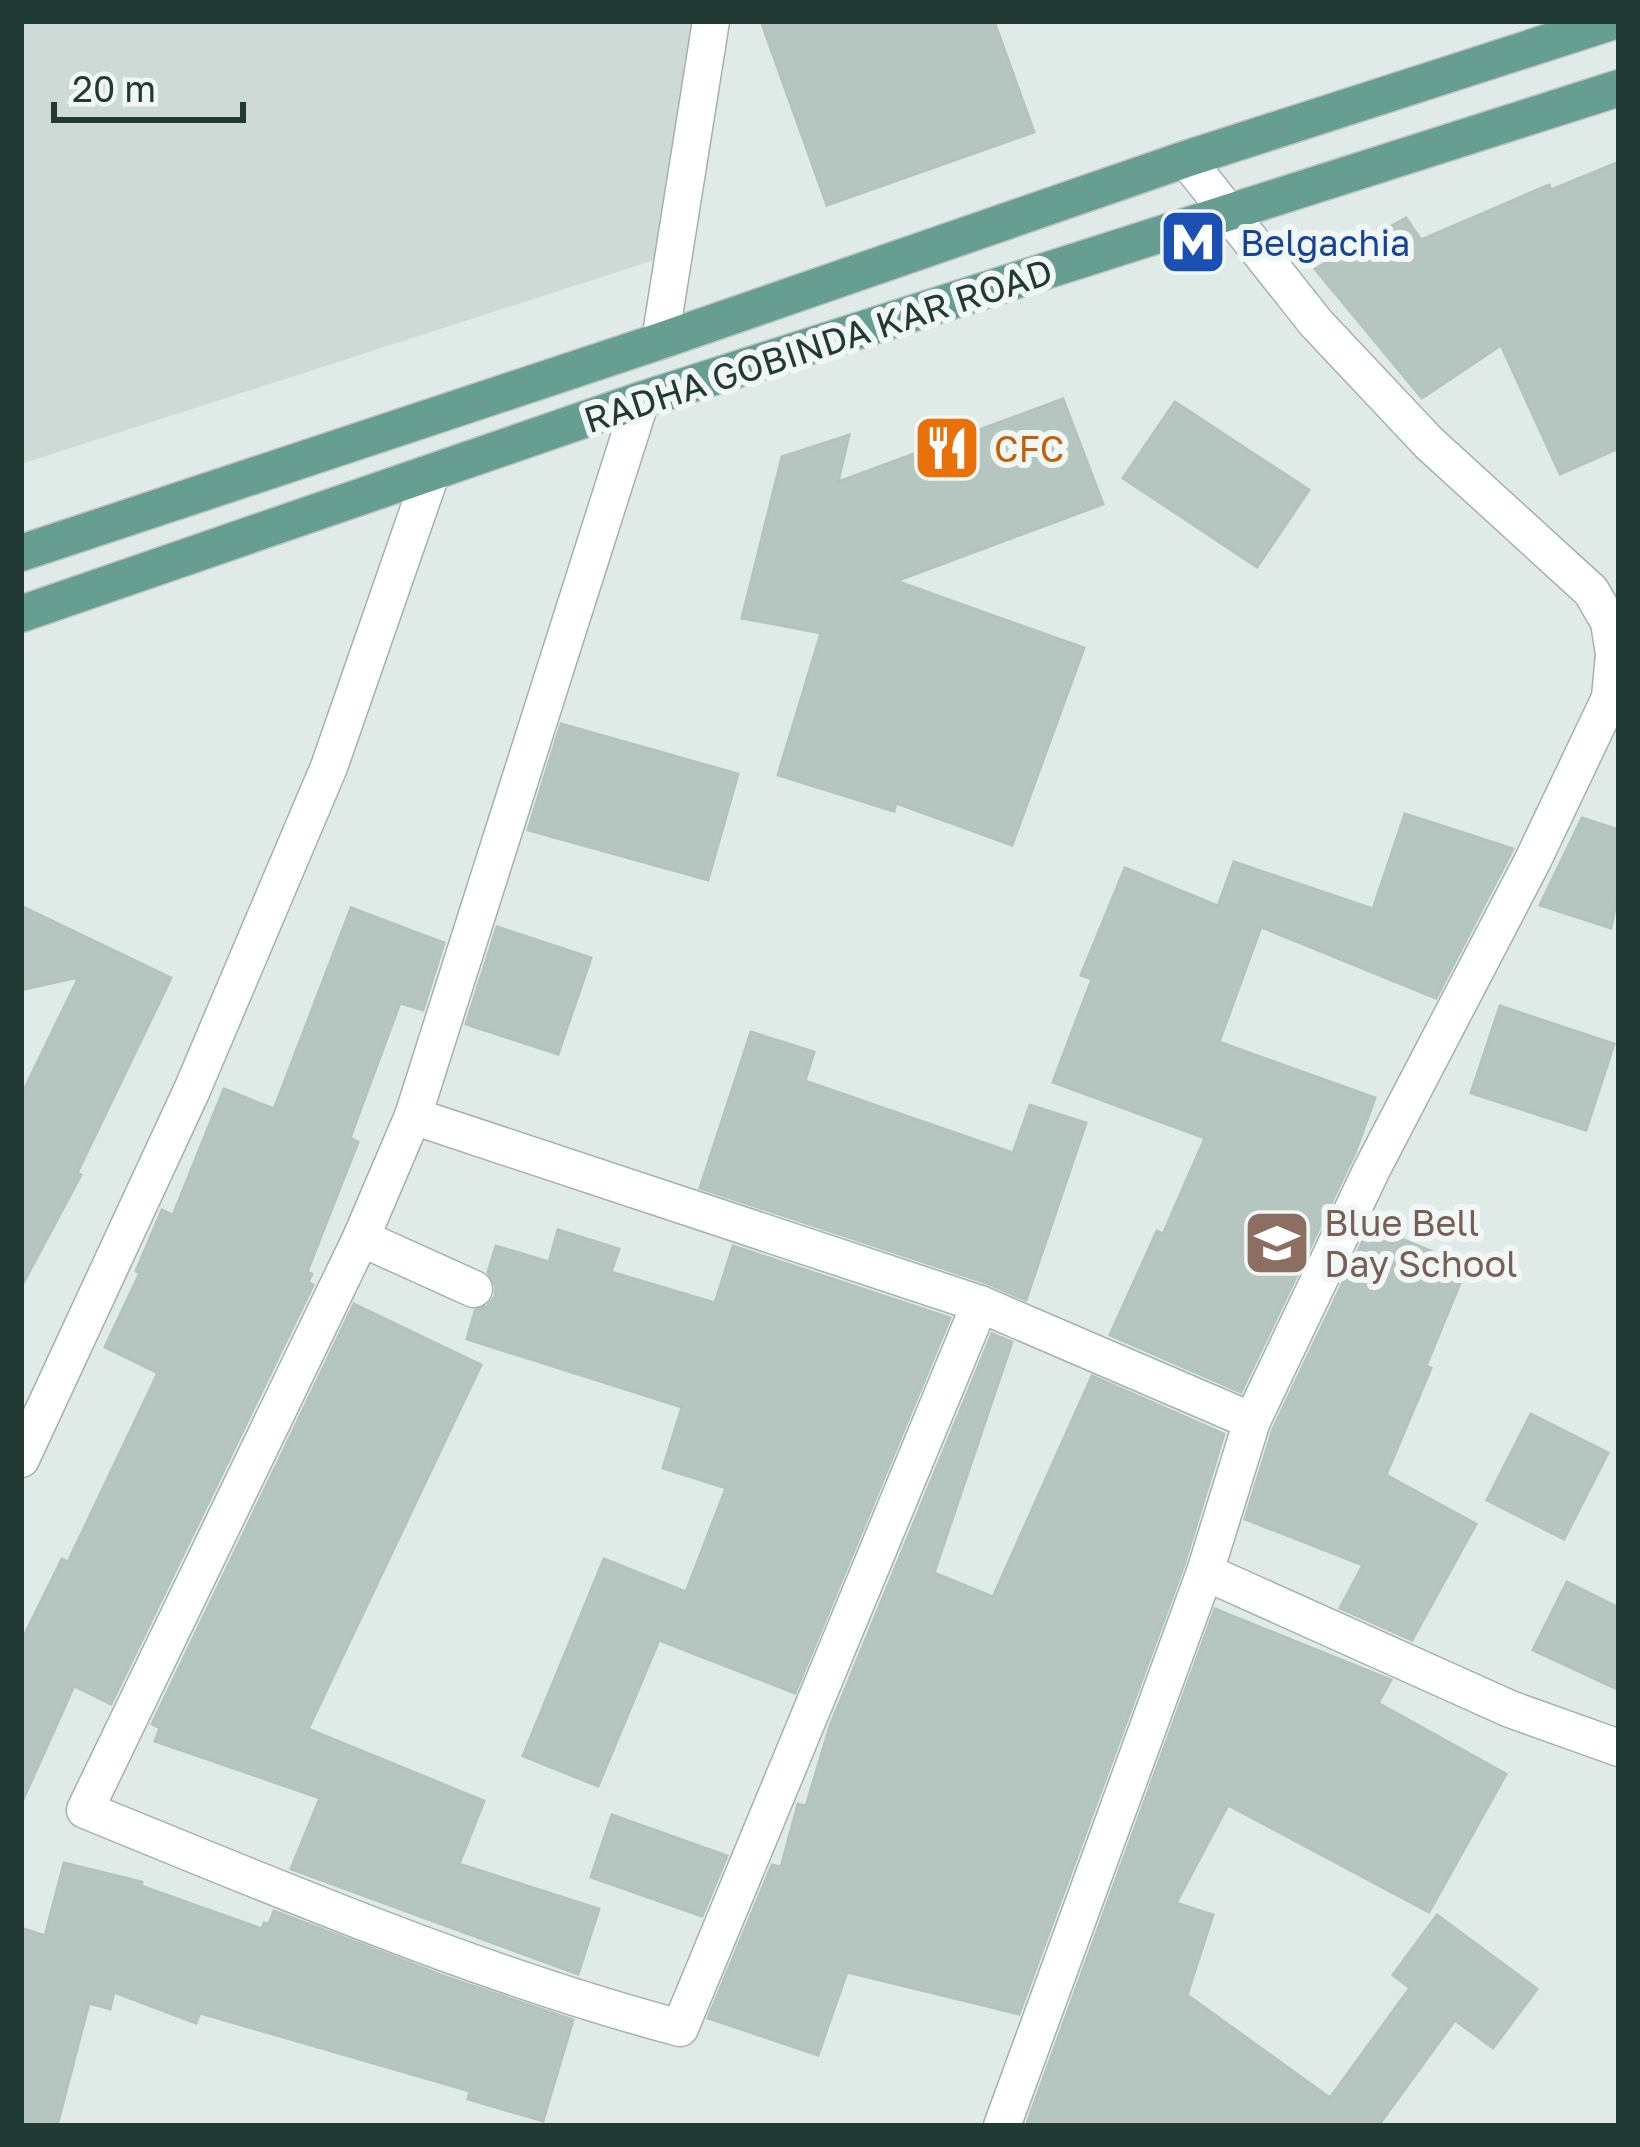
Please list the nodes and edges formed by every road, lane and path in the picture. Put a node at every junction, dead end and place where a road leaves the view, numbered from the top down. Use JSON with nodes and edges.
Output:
{"nodes":[{"id":1,"x":711,"y":21,"type":"edge"},
{"id":2,"x":1614,"y":21,"type":"edge"},
{"id":3,"x":1619,"y":88,"type":"edge"},
{"id":4,"x":1186,"y":159,"type":"junction"},
{"id":5,"x":1229,"y":212,"type":"junction"},
{"id":6,"x":660,"y":341,"type":"junction"},
{"id":7,"x":641,"y":400,"type":"junction"},
{"id":8,"x":430,"y":474,"type":"junction"},
{"id":9,"x":21,"y":553,"type":"edge"},
{"id":10,"x":21,"y":614,"type":"edge"},
{"id":11,"x":413,"y":1116,"type":"junction"},
{"id":12,"x":361,"y":1238,"type":"junction"},
{"id":13,"x":473,"y":1289,"type":"dead end"},
{"id":14,"x":980,"y":1304,"type":"junction"},
{"id":15,"x":1252,"y":1421,"type":"junction"},
{"id":16,"x":21,"y":1459,"type":"edge"},
{"id":17,"x":1205,"y":1572,"type":"junction"},
{"id":18,"x":1619,"y":1748,"type":"edge"},
{"id":19,"x":1002,"y":2126,"type":"edge"}],
"edges":[{"from":1,"to":6,"type":"street"},
{"from":2,"to":4,"type":"main road"},
{"from":3,"to":5,"type":"main road","name":"RADHA GOBINDA KAR ROAD"},
{"from":4,"to":5,"type":"street"},
{"from":4,"to":6,"type":"main road"},
{"from":5,"to":7,"type":"main road","name":"RADHA GOBINDA KAR ROAD"},
{"from":5,"to":15,"type":"street"},
{"from":6,"to":9,"type":"main road"},
{"from":7,"to":8,"type":"main road","name":"RADHA GOBINDA KAR ROAD"},
{"from":7,"to":11,"type":"street"},
{"from":8,"to":10,"type":"main road","name":"RADHA GOBINDA KAR ROAD"},
{"from":8,"to":16,"type":"street"},
{"from":11,"to":12,"type":"street"},
{"from":11,"to":14,"type":"street"},
{"from":12,"to":13,"type":"street"},
{"from":12,"to":14,"type":"street"},
{"from":14,"to":15,"type":"street"},
{"from":15,"to":17,"type":"street"},
{"from":17,"to":18,"type":"street"},
{"from":17,"to":19,"type":"street"}]}
